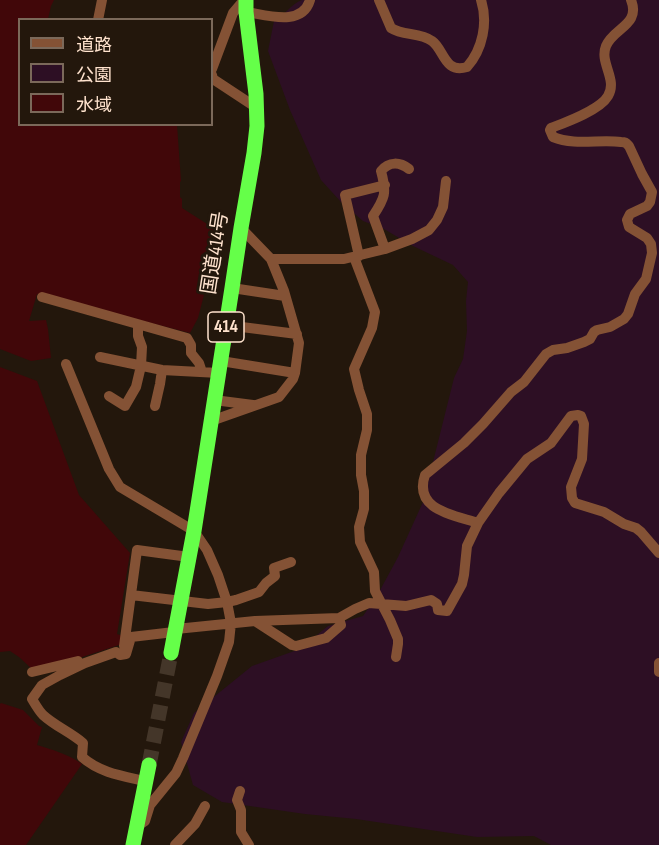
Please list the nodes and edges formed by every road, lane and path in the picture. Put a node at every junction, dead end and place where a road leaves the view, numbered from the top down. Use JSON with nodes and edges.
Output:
{"nodes":[{"id":1,"x":102,"y":0,"type":"edge"},
{"id":2,"x":310,"y":0,"type":"edge"},
{"id":3,"x":379,"y":0,"type":"edge"},
{"id":4,"x":481,"y":0,"type":"edge"},
{"id":5,"x":631,"y":0,"type":"edge"},
{"id":6,"x":246,"y":4,"type":"edge"},
{"id":7,"x":98,"y":18,"type":"edge"},
{"id":8,"x":213,"y":66,"type":"edge"},
{"id":9,"x":213,"y":79,"type":"edge"},
{"id":10,"x":256,"y":108,"type":"junction"},
{"id":11,"x":409,"y":170,"type":"dead end"},
{"id":12,"x":446,"y":181,"type":"dead end"},
{"id":13,"x":385,"y":185,"type":"junction"},
{"id":14,"x":241,"y":228,"type":"junction"},
{"id":15,"x":385,"y":249,"type":"junction"},
{"id":16,"x":356,"y":256,"type":"junction"},
{"id":17,"x":271,"y":259,"type":"junction"},
{"id":18,"x":232,"y":288,"type":"junction"},
{"id":19,"x":285,"y":296,"type":"junction"},
{"id":20,"x":42,"y":297,"type":"dead end"},
{"id":21,"x":138,"y":325,"type":"junction"},
{"id":22,"x":226,"y":325,"type":"junction"},
{"id":23,"x":297,"y":334,"type":"junction"},
{"id":24,"x":100,"y":357,"type":"dead end"},
{"id":25,"x":66,"y":364,"type":"dead end"},
{"id":26,"x":141,"y":366,"type":"junction"},
{"id":27,"x":220,"y":367,"type":"junction"},
{"id":28,"x":162,"y":370,"type":"junction"},
{"id":29,"x":202,"y":372,"type":"junction"},
{"id":30,"x":295,"y":373,"type":"junction"},
{"id":31,"x":109,"y":396,"type":"dead end"},
{"id":32,"x":214,"y":400,"type":"junction"},
{"id":33,"x":156,"y":406,"type":"dead end"},
{"id":34,"x":256,"y":406,"type":"junction"},
{"id":35,"x":212,"y":421,"type":"junction"},
{"id":36,"x":477,"y":523,"type":"junction"},
{"id":37,"x":194,"y":531,"type":"junction"},
{"id":38,"x":659,"y":553,"type":"edge"},
{"id":39,"x":189,"y":557,"type":"junction"},
{"id":40,"x":291,"y":562,"type":"dead end"},
{"id":41,"x":131,"y":596,"type":"junction"},
{"id":42,"x":181,"y":601,"type":"junction"},
{"id":43,"x":227,"y":602,"type":"junction"},
{"id":44,"x":382,"y":603,"type":"junction"},
{"id":45,"x":339,"y":618,"type":"junction"},
{"id":46,"x":255,"y":621,"type":"junction"},
{"id":47,"x":231,"y":623,"type":"junction"},
{"id":48,"x":175,"y":631,"type":"junction"},
{"id":49,"x":125,"y":649,"type":"junction"},
{"id":50,"x":171,"y":653,"type":"tunnel mouth"},
{"id":51,"x":396,"y":657,"type":"dead end"},
{"id":52,"x":659,"y":663,"type":"edge"},
{"id":53,"x":32,"y":672,"type":"dead end"},
{"id":54,"x":659,"y":672,"type":"edge"},
{"id":55,"x":149,"y":765,"type":"tunnel mouth"},
{"id":56,"x":145,"y":781,"type":"junction"},
{"id":57,"x":240,"y":791,"type":"dead end"},
{"id":58,"x":205,"y":806,"type":"dead end"},
{"id":59,"x":136,"y":826,"type":"junction"},
{"id":60,"x":132,"y":845,"type":"edge"},
{"id":61,"x":175,"y":845,"type":"edge"},
{"id":62,"x":249,"y":845,"type":"edge"}],
"edges":[{"from":1,"to":7,"type":"street"},
{"from":2,"to":6,"type":"street"},
{"from":3,"to":4,"type":"street"},
{"from":5,"to":36,"type":"street"},
{"from":6,"to":8,"type":"street"},
{"from":6,"to":10,"type":"highway","name":"国道414号","number":"414"},
{"from":9,"to":10,"type":"street"},
{"from":10,"to":14,"type":"highway","name":"国道414号","number":"414"},
{"from":11,"to":13,"type":"street"},
{"from":12,"to":15,"type":"street"},
{"from":13,"to":15,"type":"street"},
{"from":13,"to":16,"type":"street"},
{"from":14,"to":17,"type":"street"},
{"from":14,"to":18,"type":"highway","name":"国道414号","number":"414"},
{"from":15,"to":16,"type":"street"},
{"from":16,"to":17,"type":"street"},
{"from":16,"to":44,"type":"street"},
{"from":17,"to":19,"type":"street"},
{"from":18,"to":19,"type":"street"},
{"from":18,"to":22,"type":"highway","name":"国道414号","number":"414"},
{"from":19,"to":23,"type":"street"},
{"from":20,"to":21,"type":"street"},
{"from":21,"to":26,"type":"street"},
{"from":21,"to":29,"type":"street"},
{"from":22,"to":23,"type":"street"},
{"from":22,"to":27,"type":"highway","name":"国道414号","number":"414"},
{"from":23,"to":30,"type":"street"},
{"from":24,"to":26,"type":"street"},
{"from":25,"to":37,"type":"street"},
{"from":26,"to":28,"type":"street"},
{"from":26,"to":31,"type":"street"},
{"from":27,"to":29,"type":"street"},
{"from":27,"to":30,"type":"street"},
{"from":27,"to":32,"type":"highway","name":"国道414号","number":"414"},
{"from":28,"to":29,"type":"street"},
{"from":28,"to":33,"type":"street"},
{"from":30,"to":34,"type":"street"},
{"from":32,"to":34,"type":"street"},
{"from":32,"to":35,"type":"highway","name":"国道414号","number":"414"},
{"from":34,"to":35,"type":"street"},
{"from":35,"to":37,"type":"highway","name":"国道414号","number":"414"},
{"from":36,"to":38,"type":"street"},
{"from":36,"to":44,"type":"street"},
{"from":37,"to":39,"type":"highway","name":"国道414号","number":"414"},
{"from":37,"to":43,"type":"street"},
{"from":39,"to":41,"type":"street"},
{"from":39,"to":42,"type":"highway","name":"国道414号","number":"414"},
{"from":40,"to":43,"type":"street"},
{"from":41,"to":42,"type":"street"},
{"from":41,"to":49,"type":"street"},
{"from":42,"to":43,"type":"street"},
{"from":42,"to":48,"type":"highway","name":"国道414号","number":"414"},
{"from":43,"to":47,"type":"street"},
{"from":44,"to":45,"type":"street"},
{"from":44,"to":51,"type":"street"},
{"from":45,"to":46,"type":"street"},
{"from":45,"to":46,"type":"street"},
{"from":46,"to":47,"type":"street"},
{"from":47,"to":48,"type":"street"},
{"from":47,"to":59,"type":"street"},
{"from":48,"to":49,"type":"street"},
{"from":48,"to":50,"type":"highway","name":"国道414号","number":"414"},
{"from":49,"to":53,"type":"street"},
{"from":49,"to":56,"type":"street"},
{"from":52,"to":54,"type":"street"},
{"from":55,"to":56,"type":"highway"},
{"from":56,"to":59,"type":"highway"},
{"from":57,"to":62,"type":"street"},
{"from":58,"to":61,"type":"street"},
{"from":59,"to":60,"type":"highway"}]}
